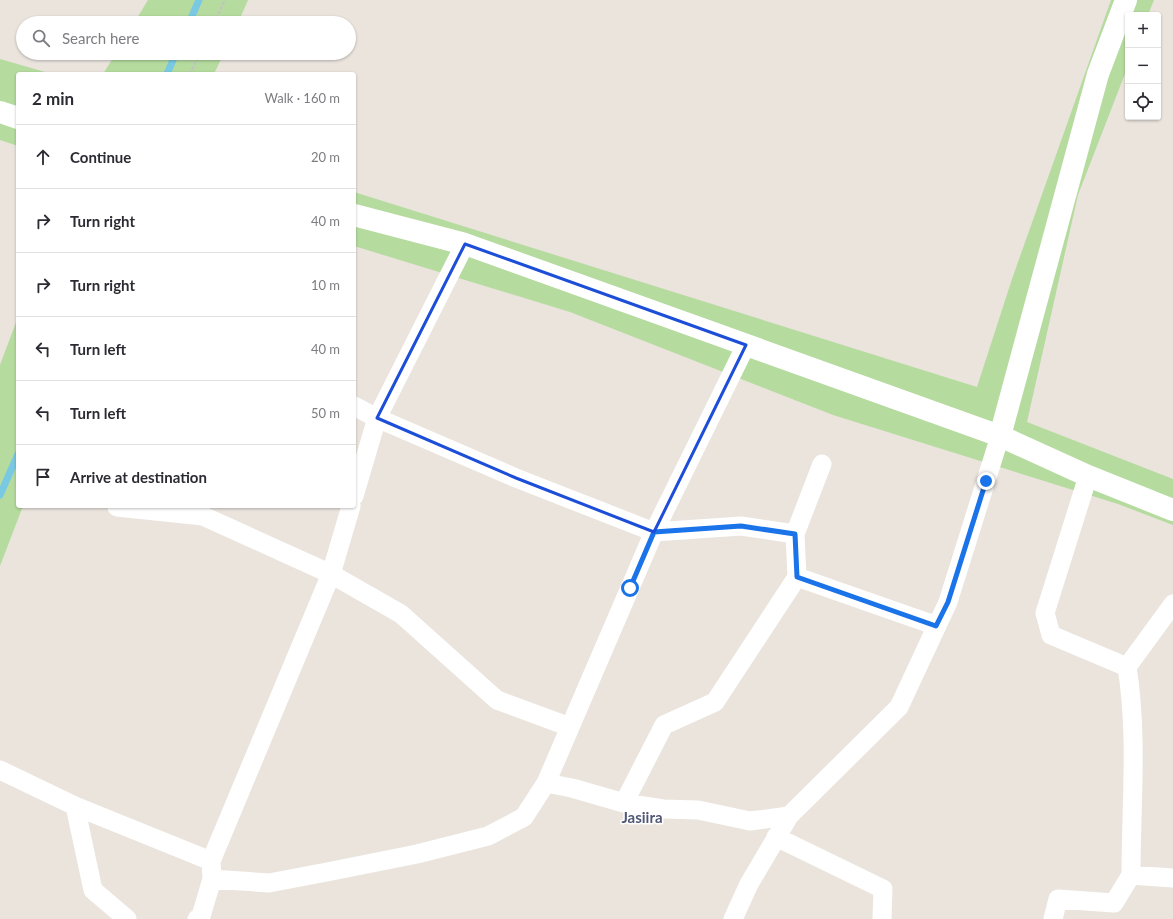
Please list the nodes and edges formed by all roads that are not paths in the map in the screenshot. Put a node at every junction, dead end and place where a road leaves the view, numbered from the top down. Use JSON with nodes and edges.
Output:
{"nodes":[{"id":1,"x":1126,"y":0,"type":"edge"},
{"id":2,"x":0,"y":112,"type":"edge"},
{"id":3,"x":16,"y":117,"type":"edge"},
{"id":4,"x":356,"y":216,"type":"edge"},
{"id":5,"x":465,"y":244,"type":"junction"},
{"id":6,"x":746,"y":345,"type":"junction"},
{"id":7,"x":356,"y":407,"type":"edge"},
{"id":8,"x":377,"y":418,"type":"junction"},
{"id":9,"x":1000,"y":436,"type":"junction"},
{"id":10,"x":822,"y":464,"type":"dead end"},
{"id":11,"x":1088,"y":476,"type":"junction"},
{"id":12,"x":356,"y":489,"type":"edge"},
{"id":13,"x":127,"y":508,"type":"edge"},
{"id":14,"x":350,"y":508,"type":"edge"},
{"id":15,"x":1173,"y":510,"type":"edge"},
{"id":16,"x":654,"y":532,"type":"junction"},
{"id":17,"x":795,"y":534,"type":"junction"},
{"id":18,"x":331,"y":574,"type":"junction"},
{"id":19,"x":797,"y":577,"type":"junction"},
{"id":20,"x":1173,"y":604,"type":"edge"},
{"id":21,"x":936,"y":626,"type":"junction"},
{"id":22,"x":1127,"y":667,"type":"junction"},
{"id":23,"x":570,"y":727,"type":"junction"},
{"id":24,"x":0,"y":770,"type":"edge"},
{"id":25,"x":546,"y":783,"type":"junction"},
{"id":26,"x":624,"y":803,"type":"junction"},
{"id":27,"x":75,"y":806,"type":"junction"},
{"id":28,"x":789,"y":816,"type":"junction"},
{"id":29,"x":776,"y":837,"type":"junction"},
{"id":30,"x":211,"y":870,"type":"junction"},
{"id":31,"x":1131,"y":875,"type":"junction"},
{"id":32,"x":1173,"y":878,"type":"edge"},
{"id":33,"x":202,"y":918,"type":"edge"},
{"id":34,"x":127,"y":919,"type":"edge"},
{"id":35,"x":733,"y":919,"type":"edge"},
{"id":36,"x":882,"y":919,"type":"edge"},
{"id":37,"x":1053,"y":919,"type":"edge"}],
"edges":[{"from":1,"to":9,"type":"street"},
{"from":2,"to":3,"type":"street"},
{"from":4,"to":5,"type":"street"},
{"from":5,"to":6,"type":"street"},
{"from":5,"to":8,"type":"street"},
{"from":6,"to":9,"type":"street"},
{"from":6,"to":16,"type":"street"},
{"from":7,"to":8,"type":"street"},
{"from":8,"to":12,"type":"street"},
{"from":8,"to":16,"type":"street"},
{"from":9,"to":11,"type":"street"},
{"from":9,"to":21,"type":"street"},
{"from":10,"to":17,"type":"street"},
{"from":11,"to":15,"type":"street"},
{"from":11,"to":22,"type":"street"},
{"from":13,"to":18,"type":"street"},
{"from":14,"to":18,"type":"street"},
{"from":16,"to":17,"type":"street"},
{"from":16,"to":23,"type":"street"},
{"from":17,"to":19,"type":"street"},
{"from":18,"to":23,"type":"street"},
{"from":18,"to":30,"type":"street"},
{"from":19,"to":21,"type":"street"},
{"from":19,"to":26,"type":"street"},
{"from":20,"to":22,"type":"street"},
{"from":21,"to":28,"type":"street"},
{"from":22,"to":31,"type":"street"},
{"from":23,"to":25,"type":"street"},
{"from":24,"to":27,"type":"street"},
{"from":25,"to":26,"type":"street"},
{"from":25,"to":30,"type":"street"},
{"from":26,"to":28,"type":"street"},
{"from":27,"to":30,"type":"street"},
{"from":27,"to":34,"type":"street"},
{"from":28,"to":29,"type":"street"},
{"from":29,"to":35,"type":"street"},
{"from":29,"to":36,"type":"street"},
{"from":30,"to":33,"type":"street"},
{"from":31,"to":32,"type":"street"},
{"from":31,"to":37,"type":"street"}]}
